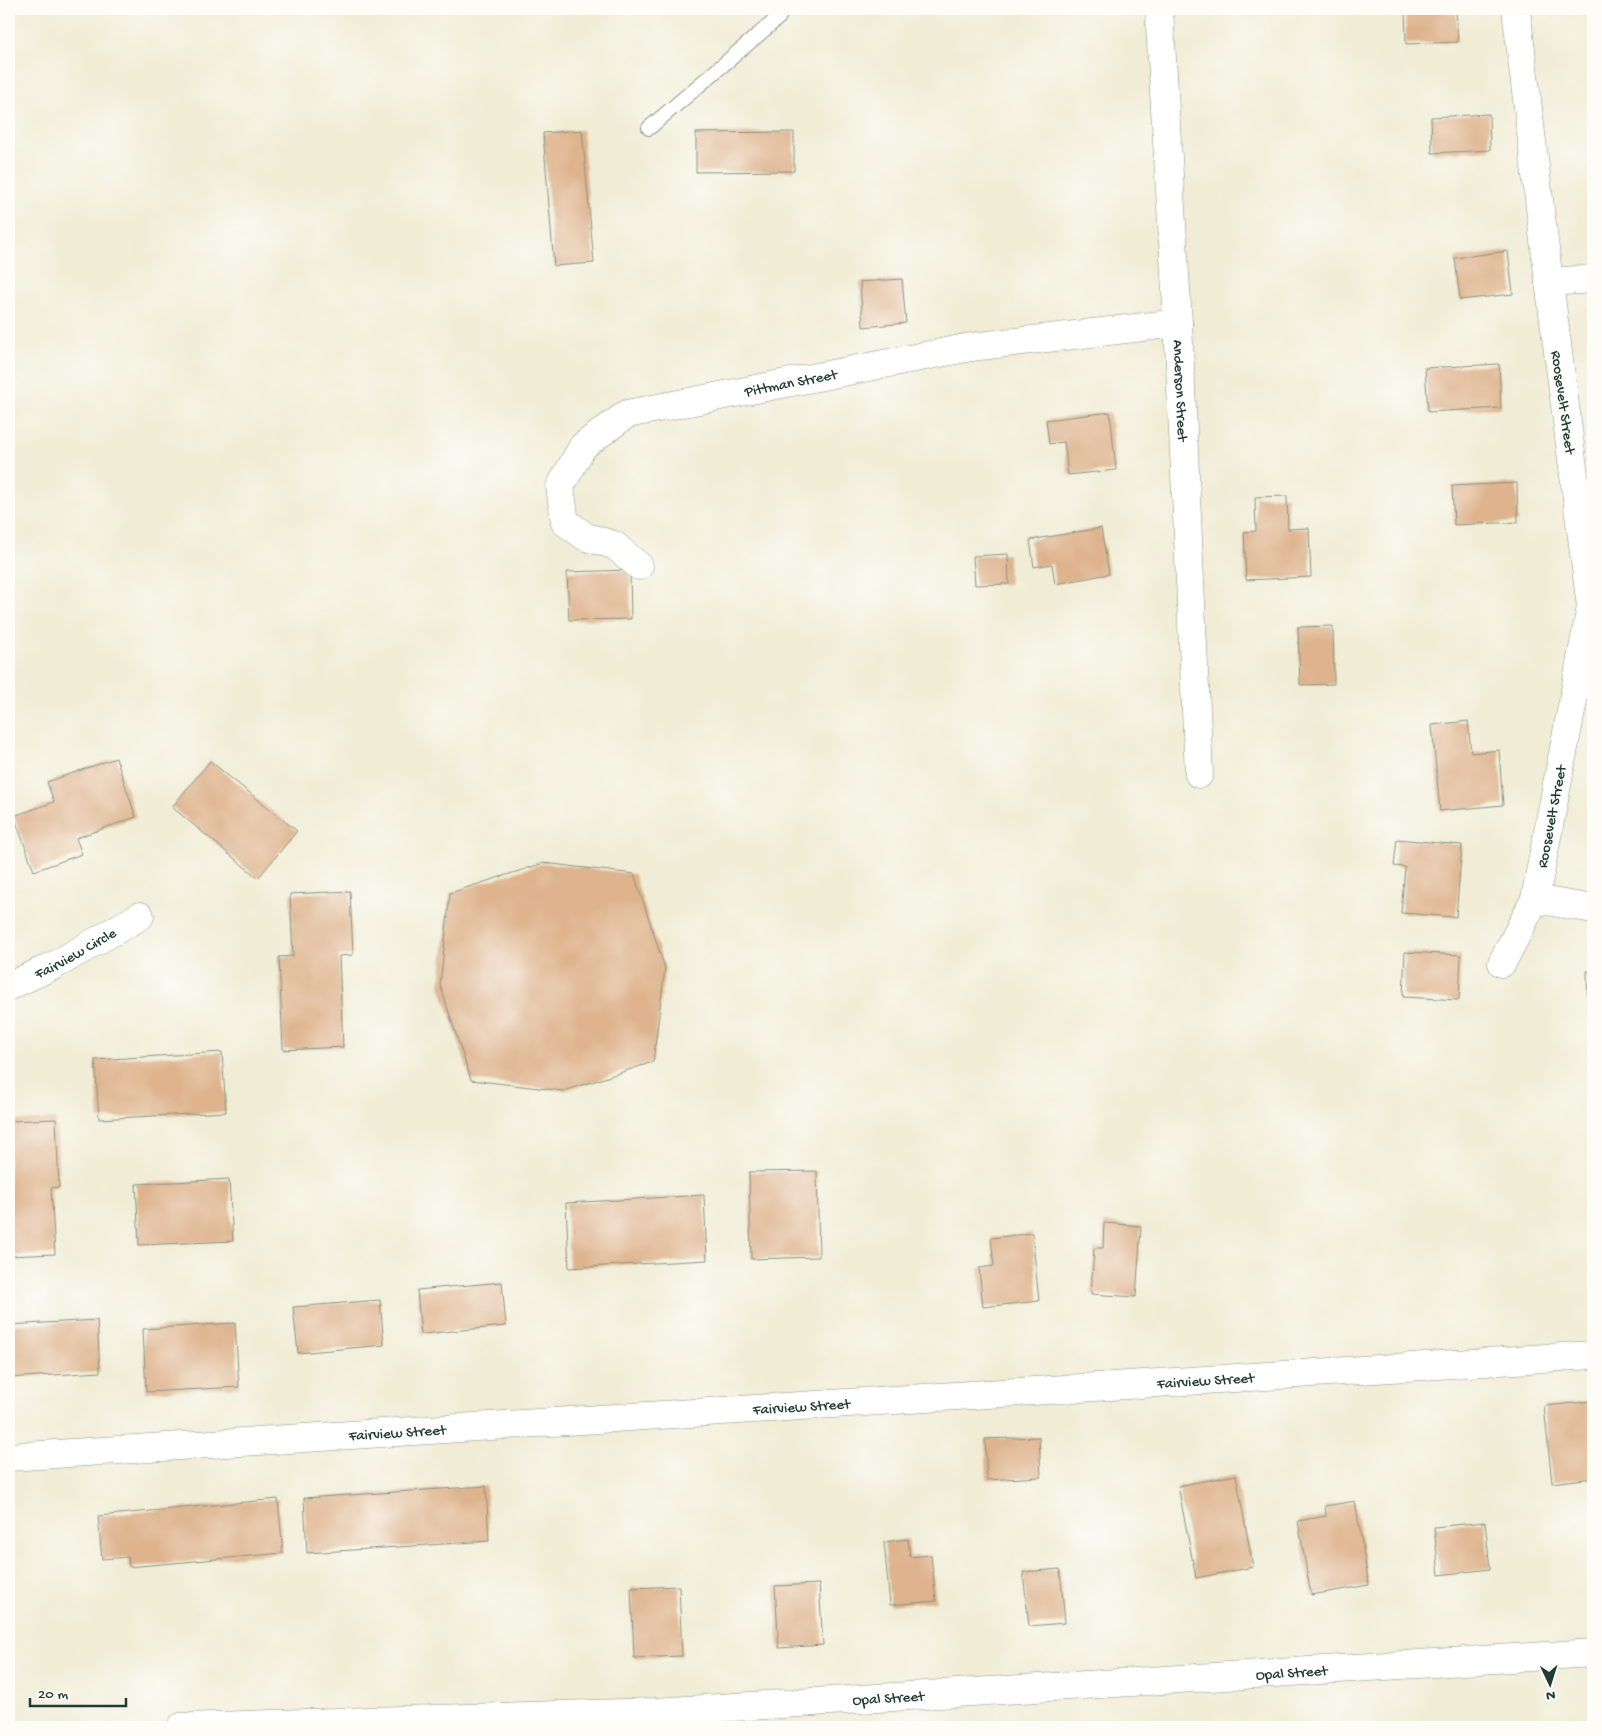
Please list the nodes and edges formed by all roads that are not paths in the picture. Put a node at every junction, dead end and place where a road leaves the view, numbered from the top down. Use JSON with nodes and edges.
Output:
{"nodes":[{"id":1,"x":783,"y":9,"type":"edge"},
{"id":2,"x":1159,"y":9,"type":"edge"},
{"id":3,"x":1516,"y":9,"type":"edge"},
{"id":4,"x":649,"y":128,"type":"dead end"},
{"id":5,"x":1593,"y":279,"type":"edge"},
{"id":6,"x":1549,"y":282,"type":"junction"},
{"id":7,"x":1178,"y":322,"type":"junction"},
{"id":8,"x":639,"y":566,"type":"dead end"},
{"id":9,"x":1592,"y":607,"type":"edge"},
{"id":10,"x":1199,"y":774,"type":"dead end"},
{"id":11,"x":1535,"y":899,"type":"junction"},
{"id":12,"x":1593,"y":909,"type":"edge"},
{"id":13,"x":140,"y":916,"type":"dead end"},
{"id":14,"x":1502,"y":963,"type":"dead end"},
{"id":15,"x":9,"y":986,"type":"edge"},
{"id":16,"x":1593,"y":1355,"type":"edge"},
{"id":17,"x":9,"y":1457,"type":"edge"},
{"id":18,"x":1593,"y":1653,"type":"edge"},
{"id":19,"x":655,"y":1720,"type":"edge"},
{"id":20,"x":181,"y":1727,"type":"edge"}],
"edges":[{"from":1,"to":4,"type":"lane"},
{"from":2,"to":7,"type":"street","name":"Anderson Street"},
{"from":3,"to":6,"type":"street","name":"Roosevelt Street"},
{"from":5,"to":6,"type":"street"},
{"from":6,"to":9,"type":"street","name":"Roosevelt Street"},
{"from":7,"to":8,"type":"street","name":"Pittman Street"},
{"from":7,"to":10,"type":"street","name":"Anderson Street"},
{"from":9,"to":11,"type":"street","name":"Roosevelt Street"},
{"from":11,"to":12,"type":"street"},
{"from":11,"to":14,"type":"street","name":"Roosevelt Street"},
{"from":13,"to":15,"type":"street","name":"Fairview Circle"},
{"from":16,"to":17,"type":"street","name":"Fairview Street"},
{"from":18,"to":19,"type":"street","name":"Opal Street"},
{"from":19,"to":20,"type":"street","name":"Opal Street"}]}
